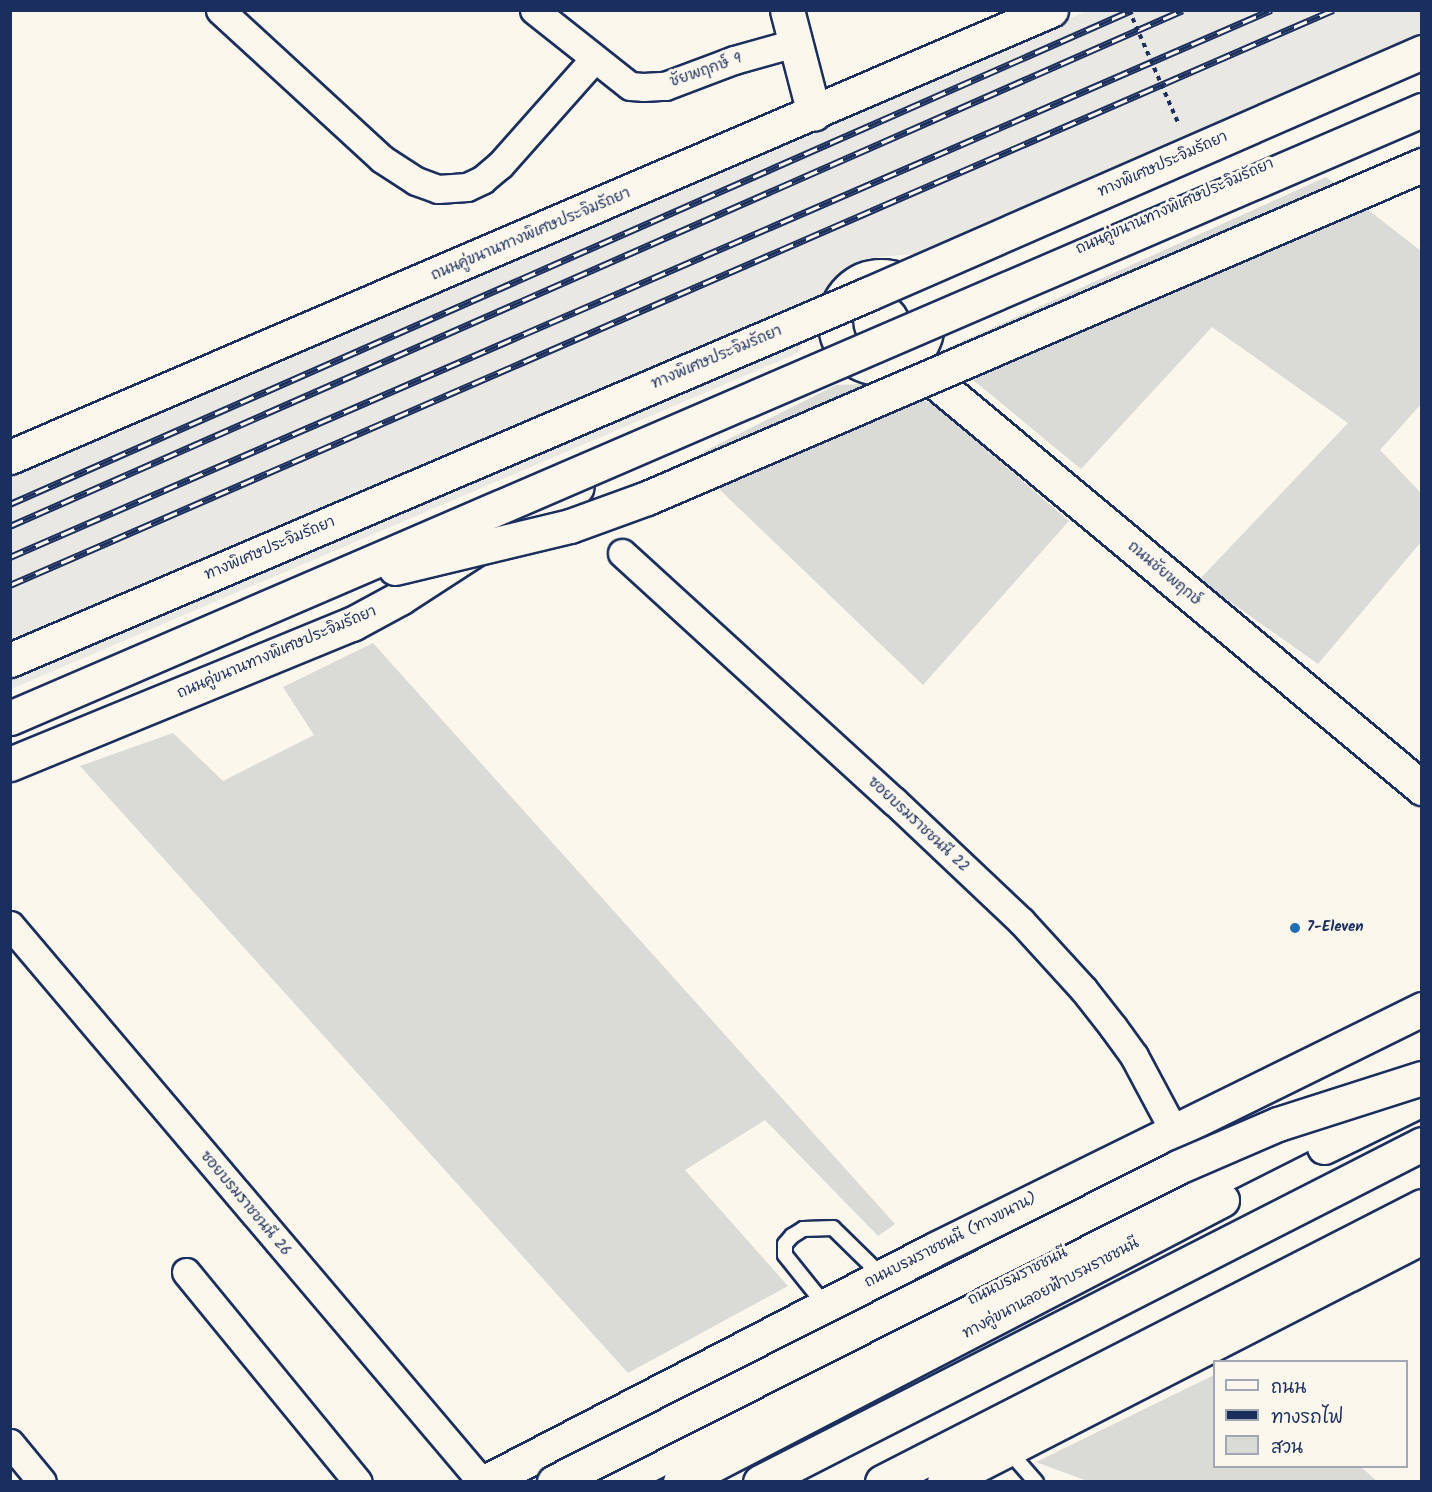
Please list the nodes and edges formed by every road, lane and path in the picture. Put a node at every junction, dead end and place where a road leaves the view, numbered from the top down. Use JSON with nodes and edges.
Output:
{"nodes":[{"id":1,"x":220,"y":10,"type":"edge"},
{"id":2,"x":534,"y":10,"type":"edge"},
{"id":3,"x":787,"y":10,"type":"edge"},
{"id":4,"x":1051,"y":10,"type":"edge"},
{"id":5,"x":1129,"y":10,"type":"edge"},
{"id":6,"x":795,"y":43,"type":"junction"},
{"id":7,"x":1422,"y":52,"type":"edge"},
{"id":8,"x":594,"y":59,"type":"junction"},
{"id":9,"x":1422,"y":75,"type":"edge"},
{"id":10,"x":1422,"y":98,"type":"edge"},
{"id":11,"x":1422,"y":110,"type":"edge"},
{"id":12,"x":814,"y":114,"type":"junction"},
{"id":13,"x":1181,"y":130,"type":"dead end"},
{"id":14,"x":1422,"y":165,"type":"edge"},
{"id":15,"x":923,"y":305,"type":"junction"},
{"id":16,"x":908,"y":359,"type":"junction"},
{"id":17,"x":853,"y":360,"type":"junction"},
{"id":18,"x":10,"y":457,"type":"edge"},
{"id":19,"x":622,"y":553,"type":"dead end"},
{"id":20,"x":10,"y":660,"type":"edge"},
{"id":21,"x":10,"y":716,"type":"edge"},
{"id":22,"x":10,"y":764,"type":"edge"},
{"id":23,"x":1422,"y":788,"type":"edge"},
{"id":24,"x":10,"y":925,"type":"edge"},
{"id":25,"x":1422,"y":1009,"type":"edge"},
{"id":26,"x":1422,"y":1076,"type":"edge"},
{"id":27,"x":1422,"y":1099,"type":"edge"},
{"id":28,"x":1174,"y":1131,"type":"junction"},
{"id":29,"x":1422,"y":1144,"type":"edge"},
{"id":30,"x":1422,"y":1162,"type":"edge"},
{"id":31,"x":1422,"y":1206,"type":"edge"},
{"id":32,"x":1422,"y":1237,"type":"edge"},
{"id":33,"x":186,"y":1272,"type":"dead end"},
{"id":34,"x":882,"y":1276,"type":"junction"},
{"id":35,"x":825,"y":1305,"type":"junction"},
{"id":36,"x":10,"y":1443,"type":"edge"},
{"id":37,"x":1007,"y":1449,"type":"junction"},
{"id":38,"x":810,"y":1468,"type":"edge"},
{"id":39,"x":42,"y":1482,"type":"edge"},
{"id":40,"x":358,"y":1482,"type":"edge"},
{"id":41,"x":484,"y":1482,"type":"edge"},
{"id":42,"x":554,"y":1482,"type":"edge"},
{"id":43,"x":614,"y":1482,"type":"edge"},
{"id":44,"x":680,"y":1482,"type":"edge"},
{"id":45,"x":760,"y":1482,"type":"edge"},
{"id":46,"x":882,"y":1482,"type":"edge"},
{"id":47,"x":944,"y":1482,"type":"edge"},
{"id":48,"x":1036,"y":1482,"type":"edge"}],
"edges":[{"from":1,"to":8,"type":"street"},
{"from":2,"to":8,"type":"street","name":"ชัยพฤกษ์ 9"},
{"from":3,"to":6,"type":"main road"},
{"from":4,"to":12,"type":"main road","name":"ถนนคู่ขนานทางพิเศษประจิมรัถยา"},
{"from":5,"to":13,"type":"path","bridge":true},
{"from":6,"to":8,"type":"street","name":"ชัยพฤกษ์ 9"},
{"from":6,"to":12,"type":"main road"},
{"from":7,"to":20,"type":"main road","name":"ทางพิเศษประจิมรัถยา","bridge":true},
{"from":9,"to":15,"type":"main road"},
{"from":10,"to":15,"type":"main road","name":"ถนนคู่ขนานทางพิเศษประจิมรัถยา"},
{"from":11,"to":21,"type":"main road","bridge":true},
{"from":12,"to":18,"type":"main road","name":"ถนนคู่ขนานทางพิเศษประจิมรัถยา"},
{"from":14,"to":21,"type":"main road","bridge":true},
{"from":15,"to":16,"type":"main road"},
{"from":15,"to":17,"type":"main road"},
{"from":16,"to":17,"type":"main road"},
{"from":16,"to":23,"type":"main road","name":"ถนนชัยพฤกษ์"},
{"from":17,"to":22,"type":"main road","name":"ถนนคู่ขนานทางพิเศษประจิมรัถยา"},
{"from":19,"to":28,"type":"street","name":"ซอยบรมราชชนนี 22"},
{"from":24,"to":41,"type":"street","name":"ซอยบรมราชชนนี 26"},
{"from":25,"to":28,"type":"main road","name":"ถนนบรมราชชนนี (ทางขนาน)"},
{"from":26,"to":42,"type":"main road","bridge":true},
{"from":26,"to":43,"type":"main road","name":"ถนนบรมราชชนนี"},
{"from":27,"to":44,"type":"main road","name":"ทางคู่ขนานลอยฟ้าบรมราชชนนี"},
{"from":28,"to":34,"type":"main road","name":"ถนนบรมราชชนนี (ทางขนาน)"},
{"from":29,"to":38,"type":"main road"},
{"from":30,"to":38,"type":"main road"},
{"from":31,"to":46,"type":"main road"},
{"from":32,"to":37,"type":"main road"},
{"from":33,"to":40,"type":"street"},
{"from":34,"to":35,"type":"main road","name":"ถนนบรมราชชนนี (ทางขนาน)"},
{"from":34,"to":35,"type":"lane"},
{"from":35,"to":41,"type":"main road","name":"ถนนบรมราชชนนี (ทางขนาน)"},
{"from":36,"to":39,"type":"street"},
{"from":37,"to":47,"type":"main road"},
{"from":37,"to":48,"type":"lane"},
{"from":38,"to":45,"type":"main road"}]}
